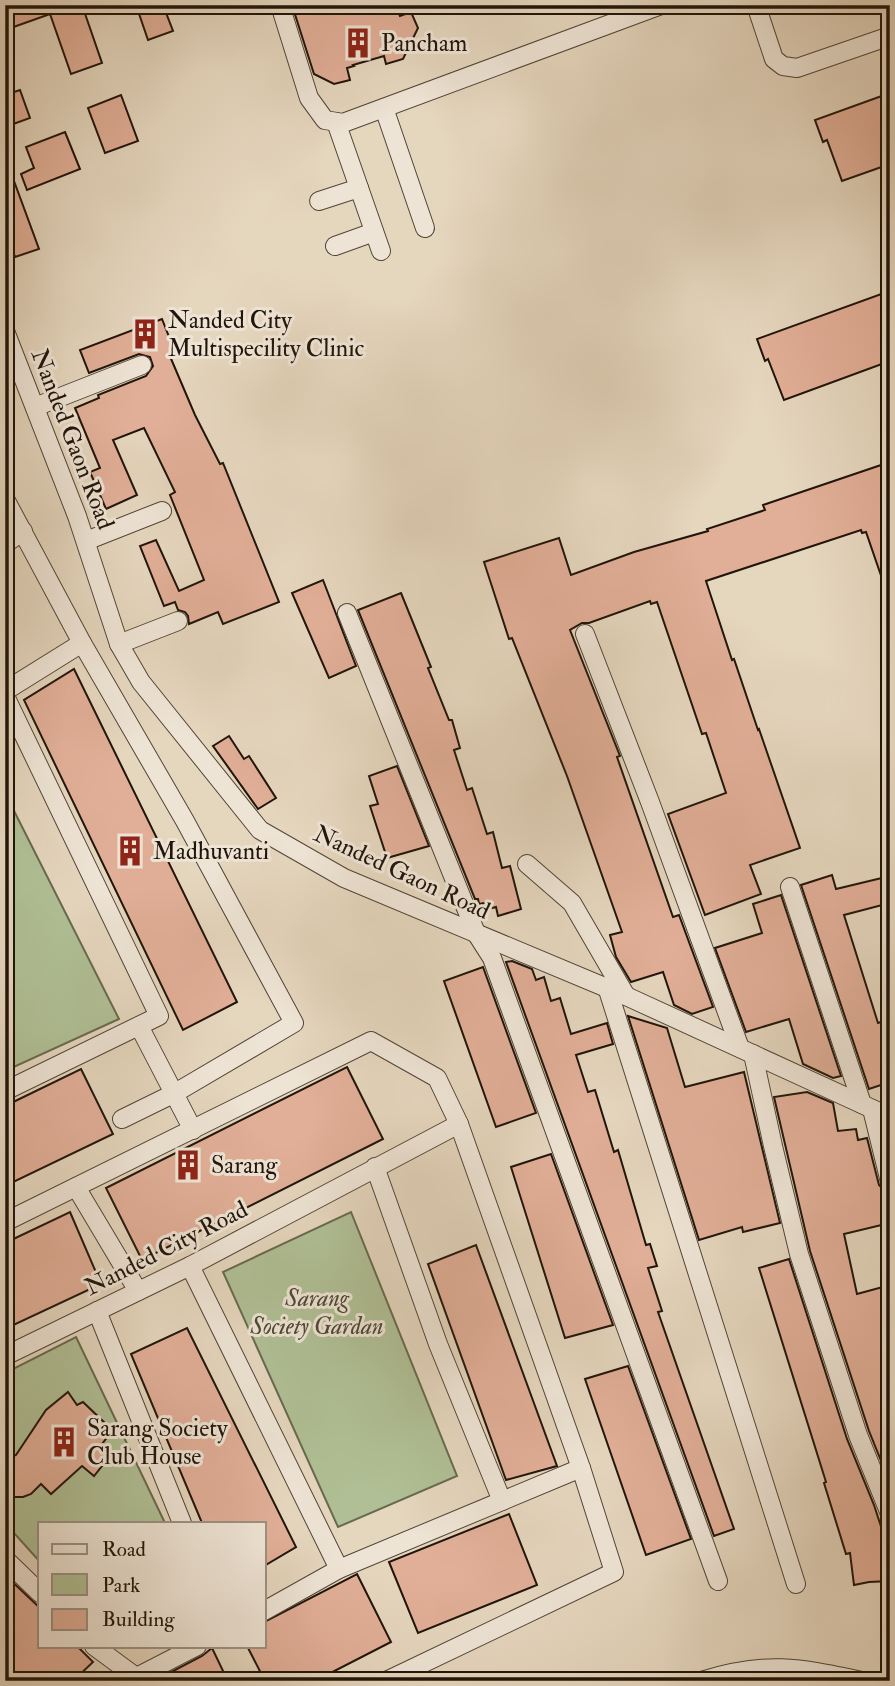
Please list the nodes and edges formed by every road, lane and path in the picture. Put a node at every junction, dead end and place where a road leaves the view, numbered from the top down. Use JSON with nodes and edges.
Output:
{"nodes":[{"id":1,"x":280,"y":5,"type":"edge"},
{"id":2,"x":661,"y":5,"type":"edge"},
{"id":3,"x":756,"y":5,"type":"edge"},
{"id":4,"x":890,"y":36,"type":"edge"},
{"id":5,"x":384,"y":108,"type":"junction"},
{"id":6,"x":336,"y":122,"type":"junction"},
{"id":7,"x":359,"y":188,"type":"junction"},
{"id":8,"x":319,"y":201,"type":"dead end"},
{"id":9,"x":425,"y":228,"type":"dead end"},
{"id":10,"x":374,"y":232,"type":"junction"},
{"id":11,"x":335,"y":246,"type":"dead end"},
{"id":12,"x":381,"y":251,"type":"dead end"},
{"id":13,"x":5,"y":331,"type":"edge"},
{"id":14,"x":142,"y":365,"type":"dead end"},
{"id":15,"x":35,"y":407,"type":"junction"},
{"id":16,"x":5,"y":499,"type":"edge"},
{"id":17,"x":162,"y":511,"type":"dead end"},
{"id":18,"x":23,"y":531,"type":"junction"},
{"id":19,"x":86,"y":541,"type":"junction"},
{"id":20,"x":5,"y":544,"type":"edge"},
{"id":21,"x":346,"y":612,"type":"dead end"},
{"id":22,"x":178,"y":621,"type":"dead end"},
{"id":23,"x":585,"y":634,"type":"dead end"},
{"id":24,"x":82,"y":643,"type":"junction"},
{"id":25,"x":119,"y":644,"type":"junction"},
{"id":26,"x":5,"y":694,"type":"edge"},
{"id":27,"x":527,"y":864,"type":"dead end"},
{"id":28,"x":790,"y":887,"type":"dead end"},
{"id":29,"x":476,"y":933,"type":"junction"},
{"id":30,"x":607,"y":987,"type":"junction"},
{"id":31,"x":626,"y":996,"type":"junction"},
{"id":32,"x":139,"y":1026,"type":"junction"},
{"id":33,"x":746,"y":1051,"type":"junction"},
{"id":34,"x":5,"y":1091,"type":"edge"},
{"id":35,"x":175,"y":1093,"type":"junction"},
{"id":36,"x":867,"y":1106,"type":"junction"},
{"id":37,"x":890,"y":1117,"type":"edge"},
{"id":38,"x":122,"y":1119,"type":"dead end"},
{"id":39,"x":459,"y":1124,"type":"junction"},
{"id":40,"x":192,"y":1129,"type":"junction"},
{"id":41,"x":375,"y":1167,"type":"junction"},
{"id":42,"x":890,"y":1182,"type":"edge"},
{"id":43,"x":76,"y":1187,"type":"junction"},
{"id":44,"x":5,"y":1222,"type":"edge"},
{"id":45,"x":190,"y":1266,"type":"junction"},
{"id":46,"x":138,"y":1292,"type":"junction"},
{"id":47,"x":97,"y":1311,"type":"junction"},
{"id":48,"x":5,"y":1356,"type":"edge"},
{"id":49,"x":581,"y":1468,"type":"junction"},
{"id":50,"x":502,"y":1502,"type":"junction"},
{"id":51,"x":890,"y":1514,"type":"edge"},
{"id":52,"x":182,"y":1522,"type":"edge"},
{"id":53,"x":5,"y":1559,"type":"edge"},
{"id":54,"x":339,"y":1569,"type":"junction"},
{"id":55,"x":718,"y":1581,"type":"dead end"},
{"id":56,"x":796,"y":1584,"type":"dead end"},
{"id":57,"x":38,"y":1591,"type":"edge"},
{"id":58,"x":266,"y":1610,"type":"edge"},
{"id":59,"x":96,"y":1648,"type":"edge"},
{"id":60,"x":193,"y":1648,"type":"edge"},
{"id":61,"x":133,"y":1679,"type":"edge"},
{"id":62,"x":386,"y":1681,"type":"edge"},
{"id":63,"x":701,"y":1681,"type":"edge"},
{"id":64,"x":862,"y":1681,"type":"edge"}],
"edges":[{"from":1,"to":6,"type":"street"},
{"from":2,"to":5,"type":"street"},
{"from":3,"to":4,"type":"street"},
{"from":5,"to":6,"type":"street"},
{"from":5,"to":9,"type":"street"},
{"from":6,"to":7,"type":"street"},
{"from":7,"to":8,"type":"street"},
{"from":7,"to":10,"type":"street"},
{"from":10,"to":11,"type":"street"},
{"from":10,"to":12,"type":"street"},
{"from":13,"to":15,"type":"street","name":"Nanded Gaon Road"},
{"from":14,"to":15,"type":"street"},
{"from":15,"to":19,"type":"street","name":"Nanded Gaon Road"},
{"from":16,"to":18,"type":"street"},
{"from":17,"to":19,"type":"street"},
{"from":18,"to":20,"type":"street"},
{"from":18,"to":24,"type":"street"},
{"from":19,"to":25,"type":"street","name":"Nanded Gaon Road"},
{"from":21,"to":29,"type":"street"},
{"from":22,"to":25,"type":"street"},
{"from":23,"to":33,"type":"street"},
{"from":24,"to":26,"type":"street"},
{"from":24,"to":35,"type":"street"},
{"from":25,"to":29,"type":"street","name":"Nanded Gaon Road"},
{"from":26,"to":32,"type":"street"},
{"from":27,"to":31,"type":"street"},
{"from":28,"to":36,"type":"street"},
{"from":29,"to":30,"type":"street","name":"Nanded Gaon Road"},
{"from":29,"to":55,"type":"street"},
{"from":30,"to":31,"type":"street","name":"Nanded Gaon Road"},
{"from":30,"to":56,"type":"street"},
{"from":31,"to":33,"type":"street","name":"Nanded Gaon Road"},
{"from":32,"to":34,"type":"street"},
{"from":32,"to":35,"type":"street"},
{"from":33,"to":36,"type":"street","name":"Nanded Gaon Road"},
{"from":33,"to":51,"type":"street"},
{"from":35,"to":38,"type":"street"},
{"from":35,"to":40,"type":"street"},
{"from":36,"to":37,"type":"street","name":"Nanded Gaon Road"},
{"from":36,"to":42,"type":"street"},
{"from":39,"to":40,"type":"street"},
{"from":39,"to":41,"type":"street","name":"Nanded City Road"},
{"from":39,"to":49,"type":"street"},
{"from":40,"to":43,"type":"street"},
{"from":41,"to":45,"type":"street","name":"Nanded City Road"},
{"from":41,"to":50,"type":"street"},
{"from":43,"to":44,"type":"street"},
{"from":43,"to":46,"type":"street"},
{"from":45,"to":46,"type":"street","name":"Nanded City Road"},
{"from":45,"to":54,"type":"street"},
{"from":46,"to":47,"type":"street","name":"Nanded City Road"},
{"from":47,"to":48,"type":"street","name":"Nanded City Road"},
{"from":47,"to":52,"type":"street"},
{"from":49,"to":50,"type":"street"},
{"from":49,"to":62,"type":"street"},
{"from":50,"to":54,"type":"street"},
{"from":53,"to":57,"type":"street"},
{"from":54,"to":58,"type":"street"},
{"from":59,"to":61,"type":"street"},
{"from":60,"to":61,"type":"street"},
{"from":63,"to":64,"type":"street"}]}
